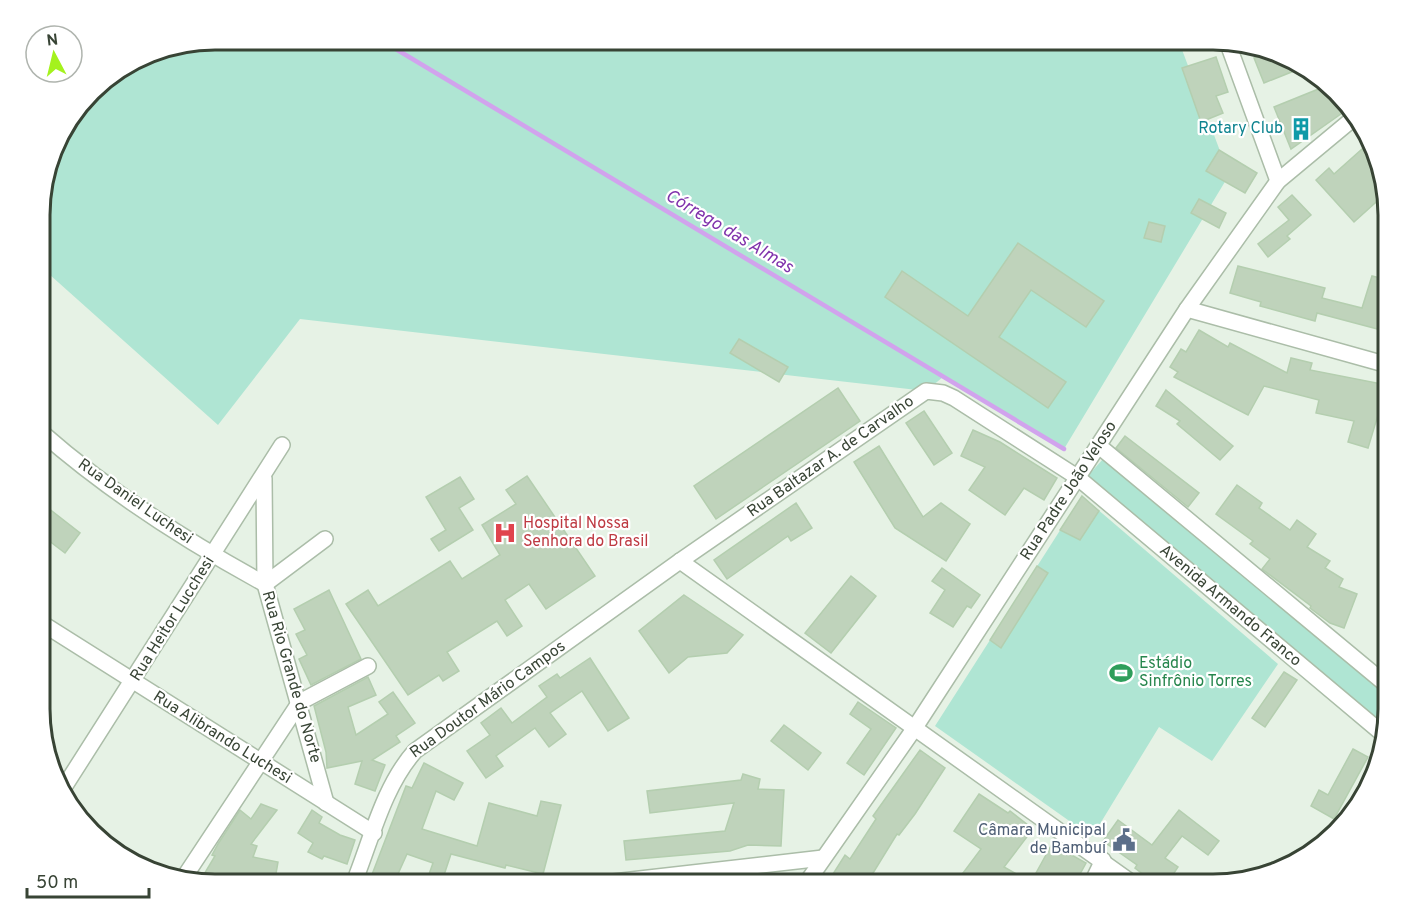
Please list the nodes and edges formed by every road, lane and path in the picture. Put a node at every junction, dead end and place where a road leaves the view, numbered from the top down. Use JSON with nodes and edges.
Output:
{"nodes":[{"id":1,"x":1231,"y":51,"type":"edge"},
{"id":2,"x":1349,"y":122,"type":"edge"},
{"id":3,"x":1278,"y":181,"type":"junction"},
{"id":4,"x":1187,"y":309,"type":"junction"},
{"id":5,"x":1377,"y":362,"type":"edge"},
{"id":6,"x":50,"y":439,"type":"edge"},
{"id":7,"x":282,"y":445,"type":"dead end"},
{"id":8,"x":1099,"y":446,"type":"junction"},
{"id":9,"x":1077,"y":477,"type":"junction"},
{"id":10,"x":264,"y":478,"type":"junction"},
{"id":11,"x":325,"y":539,"type":"dead end"},
{"id":12,"x":213,"y":555,"type":"junction"},
{"id":13,"x":680,"y":561,"type":"junction"},
{"id":14,"x":265,"y":584,"type":"junction"},
{"id":15,"x":50,"y":628,"type":"edge"},
{"id":16,"x":368,"y":666,"type":"dead end"},
{"id":17,"x":1377,"y":677,"type":"edge"},
{"id":18,"x":134,"y":682,"type":"junction"},
{"id":19,"x":300,"y":702,"type":"junction"},
{"id":20,"x":1376,"y":728,"type":"edge"},
{"id":21,"x":914,"y":729,"type":"junction"},
{"id":22,"x":260,"y":762,"type":"junction"},
{"id":23,"x":67,"y":783,"type":"edge"},
{"id":24,"x":326,"y":803,"type":"junction"},
{"id":25,"x":374,"y":833,"type":"junction"},
{"id":26,"x":823,"y":858,"type":"junction"},
{"id":27,"x":1103,"y":860,"type":"junction"},
{"id":28,"x":188,"y":872,"type":"edge"},
{"id":29,"x":357,"y":874,"type":"edge"},
{"id":30,"x":684,"y":874,"type":"edge"},
{"id":31,"x":812,"y":874,"type":"edge"},
{"id":32,"x":1096,"y":874,"type":"edge"},
{"id":33,"x":1121,"y":874,"type":"edge"}],
"edges":[{"from":1,"to":3,"type":"street"},
{"from":2,"to":3,"type":"street","name":"Rua Padre João Veloso"},
{"from":3,"to":4,"type":"street","name":"Rua Padre João Veloso"},
{"from":4,"to":5,"type":"street"},
{"from":4,"to":8,"type":"street","name":"Rua Padre João Veloso"},
{"from":6,"to":12,"type":"street","name":"Rua Daniel Luchesi"},
{"from":7,"to":10,"type":"street","name":"Rua Heitor Lucchesi"},
{"from":8,"to":9,"type":"street","name":"Rua Padre João Veloso"},
{"from":8,"to":17,"type":"street"},
{"from":9,"to":13,"type":"street","name":"Rua Baltazar A. de Carvalho"},
{"from":9,"to":20,"type":"street","name":"Avenida Armando Franco"},
{"from":9,"to":21,"type":"street","name":"Rua Padre João Veloso"},
{"from":10,"to":12,"type":"street","name":"Rua Heitor Lucchesi"},
{"from":10,"to":14,"type":"street","name":"Rua Rio Grande do Norte"},
{"from":11,"to":14,"type":"street"},
{"from":12,"to":14,"type":"street","name":"Rua Daniel Luchesi"},
{"from":12,"to":18,"type":"street","name":"Rua Heitor Lucchesi"},
{"from":13,"to":21,"type":"street"},
{"from":13,"to":25,"type":"street","name":"Rua Doutor Mário Campos"},
{"from":14,"to":19,"type":"street","name":"Rua Rio Grande do Norte"},
{"from":15,"to":18,"type":"street","name":"Rua Alibrando Luchesi"},
{"from":16,"to":19,"type":"street"},
{"from":18,"to":22,"type":"street","name":"Rua Alibrando Luchesi"},
{"from":18,"to":23,"type":"street","name":"Rua Heitor Lucchesi"},
{"from":19,"to":22,"type":"street"},
{"from":19,"to":24,"type":"street","name":"Rua Rio Grande do Norte"},
{"from":21,"to":26,"type":"street","name":"Rua Padre João Veloso"},
{"from":21,"to":27,"type":"street"},
{"from":22,"to":24,"type":"street","name":"Rua Alibrando Luchesi"},
{"from":22,"to":28,"type":"street"},
{"from":24,"to":25,"type":"street","name":"Rua Alibrando Luchesi"},
{"from":25,"to":29,"type":"street","name":"Rua Doutor Mário Campos"},
{"from":26,"to":30,"type":"street"},
{"from":26,"to":31,"type":"street","name":"Rua Padre João Veloso"},
{"from":27,"to":32,"type":"street"},
{"from":27,"to":33,"type":"street"}]}
